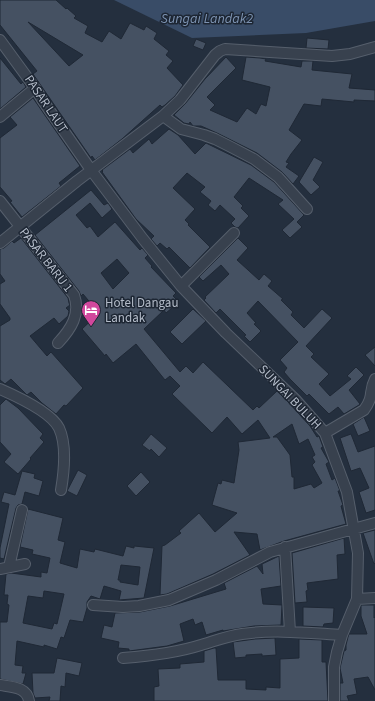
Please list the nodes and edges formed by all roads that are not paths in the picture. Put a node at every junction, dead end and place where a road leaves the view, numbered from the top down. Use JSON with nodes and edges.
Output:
{"nodes":[{"id":1,"x":0,"y":40,"type":"edge"},
{"id":2,"x":375,"y":47,"type":"edge"},
{"id":3,"x":35,"y":88,"type":"junction"},
{"id":4,"x":164,"y":116,"type":"junction"},
{"id":5,"x":0,"y":117,"type":"edge"},
{"id":6,"x":91,"y":170,"type":"junction"},
{"id":7,"x":0,"y":201,"type":"edge"},
{"id":8,"x":307,"y":209,"type":"dead end"},
{"id":9,"x":21,"y":227,"type":"junction"},
{"id":10,"x":234,"y":233,"type":"dead end"},
{"id":11,"x":0,"y":243,"type":"edge"},
{"id":12,"x":181,"y":286,"type":"junction"},
{"id":13,"x":58,"y":343,"type":"dead end"},
{"id":14,"x":375,"y":379,"type":"edge"},
{"id":15,"x":0,"y":389,"type":"edge"},
{"id":16,"x":325,"y":433,"type":"junction"},
{"id":17,"x":61,"y":490,"type":"dead end"},
{"id":18,"x":22,"y":510,"type":"dead end"},
{"id":19,"x":375,"y":523,"type":"edge"},
{"id":20,"x":354,"y":529,"type":"junction"},
{"id":21,"x":285,"y":547,"type":"junction"},
{"id":22,"x":25,"y":564,"type":"dead end"},
{"id":23,"x":5,"y":568,"type":"edge"},
{"id":24,"x":375,"y":598,"type":"edge"},
{"id":25,"x":357,"y":599,"type":"junction"},
{"id":26,"x":93,"y":605,"type":"dead end"},
{"id":27,"x":290,"y":632,"type":"junction"},
{"id":28,"x":342,"y":635,"type":"junction"},
{"id":29,"x":123,"y":658,"type":"dead end"},
{"id":30,"x":0,"y":685,"type":"edge"},
{"id":31,"x":29,"y":701,"type":"edge"},
{"id":32,"x":334,"y":701,"type":"edge"}],
"edges":[{"from":1,"to":3,"type":"street","name":"PASAR LAUT"},
{"from":2,"to":4,"type":"street"},
{"from":3,"to":5,"type":"street"},
{"from":3,"to":6,"type":"street","name":"PASAR LAUT"},
{"from":4,"to":6,"type":"street"},
{"from":4,"to":8,"type":"street"},
{"from":6,"to":9,"type":"street"},
{"from":6,"to":12,"type":"street","name":"SUNGAI BULUH"},
{"from":7,"to":9,"type":"street","name":"PASAR BARU 1"},
{"from":9,"to":11,"type":"street"},
{"from":9,"to":13,"type":"street","name":"PASAR BARU 1"},
{"from":10,"to":12,"type":"street"},
{"from":12,"to":16,"type":"street","name":"SUNGAI BULUH"},
{"from":14,"to":16,"type":"street"},
{"from":15,"to":17,"type":"street"},
{"from":16,"to":20,"type":"street","name":"SUNGAI BULUH"},
{"from":18,"to":23,"type":"street"},
{"from":19,"to":20,"type":"street"},
{"from":20,"to":21,"type":"street"},
{"from":20,"to":25,"type":"street","name":"SUNGAI BULUH"},
{"from":21,"to":26,"type":"street"},
{"from":21,"to":27,"type":"street"},
{"from":22,"to":23,"type":"street"},
{"from":24,"to":25,"type":"street"},
{"from":25,"to":28,"type":"street","name":"SUNGAI BULUH"},
{"from":27,"to":28,"type":"street"},
{"from":27,"to":29,"type":"street"},
{"from":28,"to":32,"type":"street","name":"SUNGAI BULUH"},
{"from":30,"to":31,"type":"street"}]}
